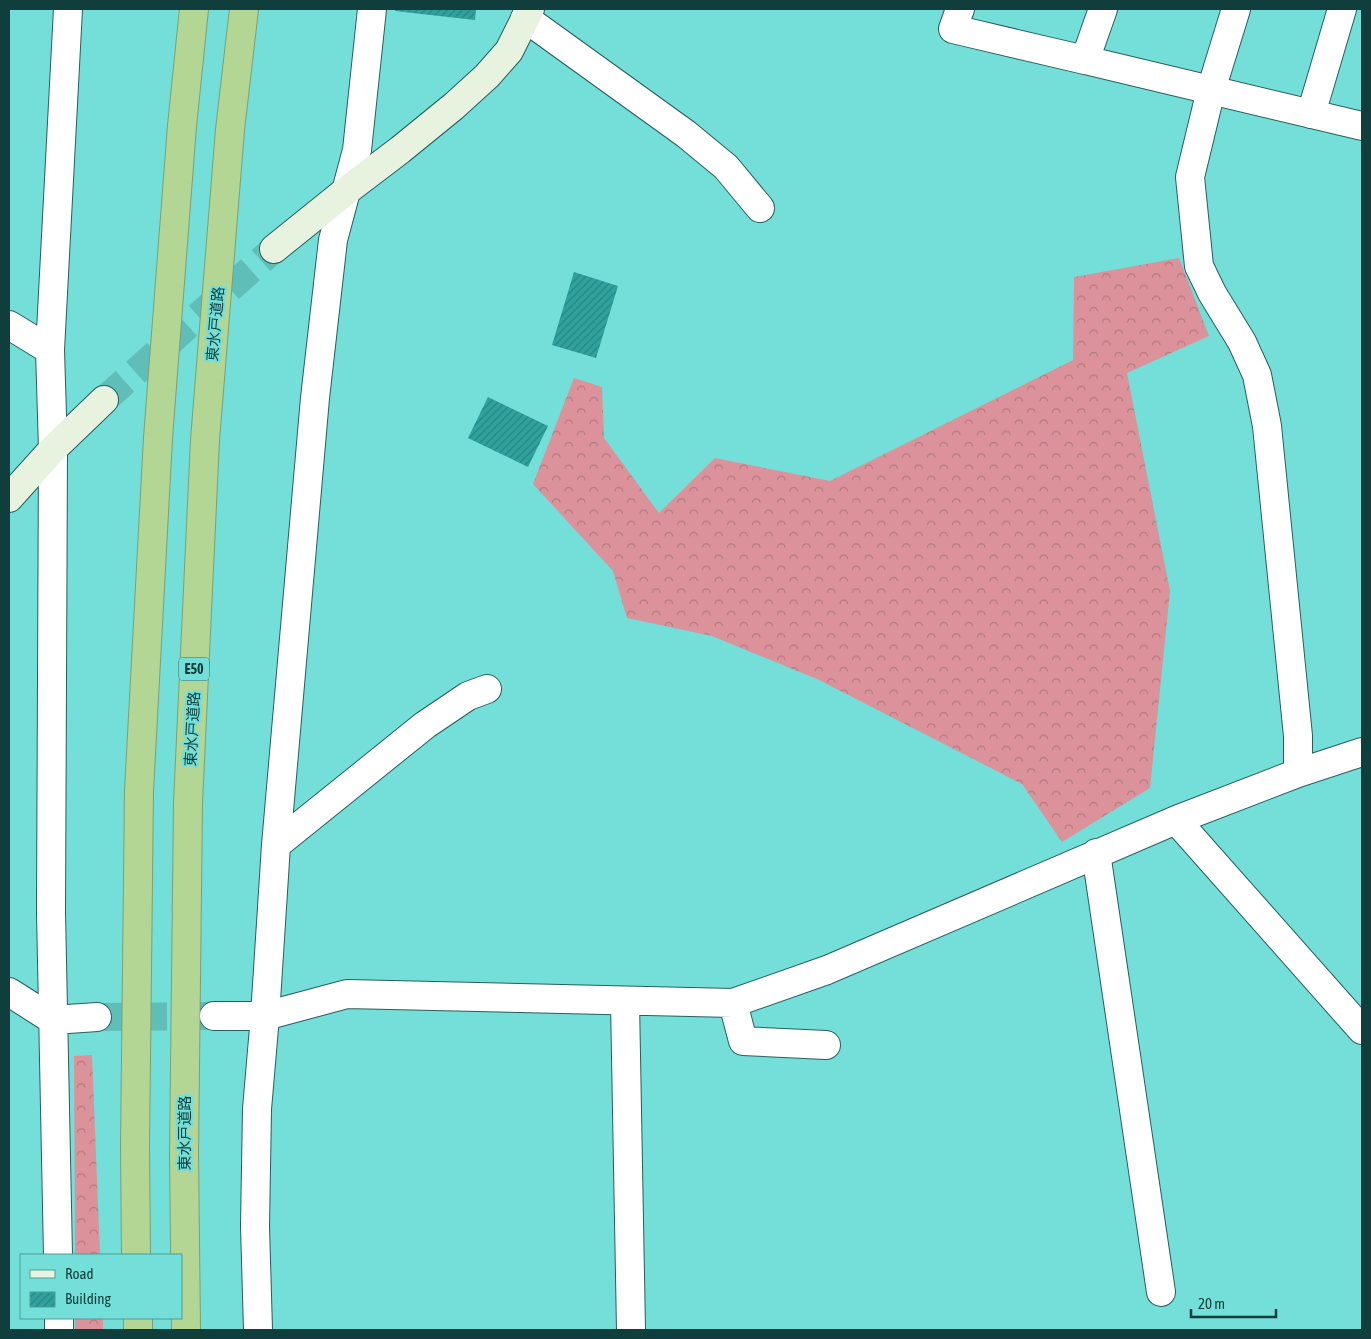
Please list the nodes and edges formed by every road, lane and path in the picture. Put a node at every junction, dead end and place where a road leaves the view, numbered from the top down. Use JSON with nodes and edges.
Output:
{"nodes":[{"id":1,"x":68,"y":9,"type":"edge"},
{"id":2,"x":194,"y":9,"type":"edge"},
{"id":3,"x":244,"y":9,"type":"edge"},
{"id":4,"x":372,"y":9,"type":"edge"},
{"id":5,"x":960,"y":9,"type":"edge"},
{"id":6,"x":1103,"y":9,"type":"edge"},
{"id":7,"x":1236,"y":9,"type":"edge"},
{"id":8,"x":1342,"y":9,"type":"edge"},
{"id":9,"x":528,"y":14,"type":"edge"},
{"id":10,"x":1085,"y":60,"type":"junction"},
{"id":11,"x":1211,"y":90,"type":"junction"},
{"id":12,"x":1311,"y":114,"type":"junction"},
{"id":13,"x":1362,"y":126,"type":"edge"},
{"id":14,"x":346,"y":191,"type":"junction"},
{"id":15,"x":760,"y":208,"type":"dead end"},
{"id":16,"x":274,"y":249,"type":"tunnel mouth"},
{"id":17,"x":9,"y":325,"type":"edge"},
{"id":18,"x":50,"y":350,"type":"junction"},
{"id":19,"x":104,"y":400,"type":"tunnel mouth"},
{"id":20,"x":53,"y":449,"type":"junction"},
{"id":21,"x":9,"y":498,"type":"edge"},
{"id":22,"x":487,"y":689,"type":"dead end"},
{"id":23,"x":1362,"y":752,"type":"edge"},
{"id":24,"x":1298,"y":773,"type":"junction"},
{"id":25,"x":1176,"y":820,"type":"junction"},
{"id":26,"x":276,"y":845,"type":"junction"},
{"id":27,"x":1096,"y":854,"type":"junction"},
{"id":28,"x":9,"y":992,"type":"edge"},
{"id":29,"x":625,"y":1001,"type":"junction"},
{"id":30,"x":733,"y":1003,"type":"junction"},
{"id":31,"x":214,"y":1016,"type":"tunnel mouth"},
{"id":32,"x":265,"y":1016,"type":"junction"},
{"id":33,"x":97,"y":1017,"type":"tunnel mouth"},
{"id":34,"x":53,"y":1020,"type":"junction"},
{"id":35,"x":1362,"y":1030,"type":"edge"},
{"id":36,"x":826,"y":1045,"type":"dead end"},
{"id":37,"x":58,"y":1254,"type":"edge"},
{"id":38,"x":136,"y":1254,"type":"edge"},
{"id":39,"x":1161,"y":1292,"type":"dead end"},
{"id":40,"x":186,"y":1330,"type":"edge"},
{"id":41,"x":258,"y":1330,"type":"edge"},
{"id":42,"x":631,"y":1330,"type":"edge"}],
"edges":[{"from":1,"to":18,"type":"street"},
{"from":2,"to":38,"type":"highway"},
{"from":3,"to":40,"type":"highway","name":"東水戸道路","number":"E50"},
{"from":4,"to":14,"type":"street"},
{"from":5,"to":10,"type":"street"},
{"from":6,"to":10,"type":"street"},
{"from":7,"to":11,"type":"street"},
{"from":8,"to":12,"type":"street"},
{"from":9,"to":14,"type":"street"},
{"from":9,"to":15,"type":"street"},
{"from":10,"to":11,"type":"street"},
{"from":11,"to":12,"type":"street"},
{"from":11,"to":24,"type":"street"},
{"from":12,"to":13,"type":"street"},
{"from":14,"to":16,"type":"street"},
{"from":14,"to":26,"type":"street"},
{"from":17,"to":18,"type":"street"},
{"from":18,"to":20,"type":"street"},
{"from":19,"to":20,"type":"street"},
{"from":20,"to":21,"type":"street"},
{"from":20,"to":34,"type":"street"},
{"from":22,"to":26,"type":"street"},
{"from":23,"to":24,"type":"street"},
{"from":24,"to":25,"type":"street"},
{"from":25,"to":27,"type":"street"},
{"from":25,"to":35,"type":"street"},
{"from":26,"to":32,"type":"street"},
{"from":27,"to":30,"type":"street"},
{"from":27,"to":39,"type":"street"},
{"from":28,"to":34,"type":"street"},
{"from":29,"to":30,"type":"street"},
{"from":29,"to":32,"type":"street"},
{"from":29,"to":42,"type":"street"},
{"from":30,"to":36,"type":"street"},
{"from":31,"to":32,"type":"street"},
{"from":32,"to":41,"type":"street"},
{"from":33,"to":34,"type":"street"},
{"from":34,"to":37,"type":"street"}]}
